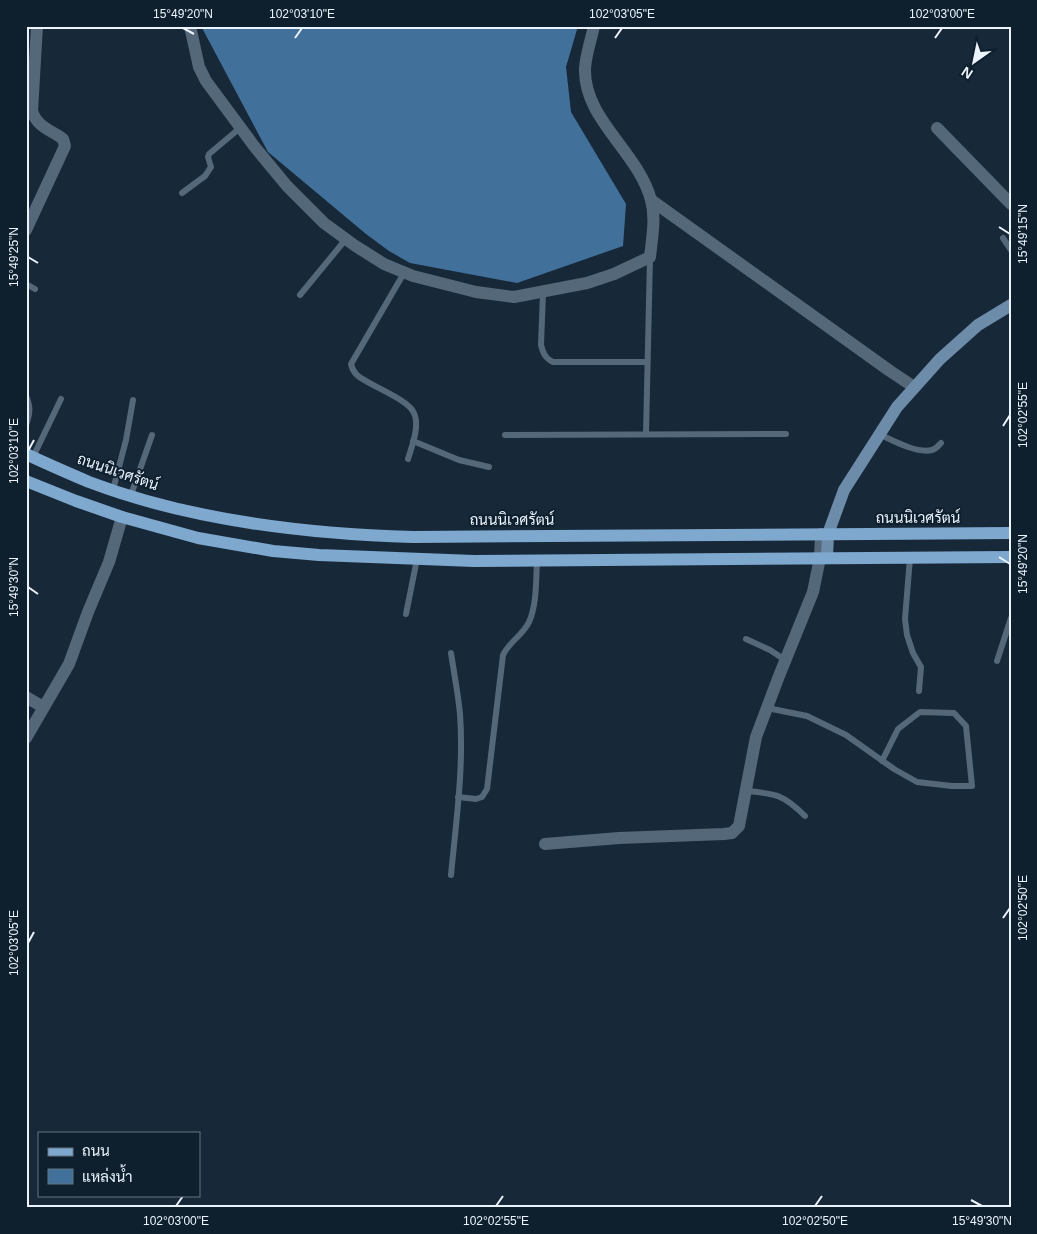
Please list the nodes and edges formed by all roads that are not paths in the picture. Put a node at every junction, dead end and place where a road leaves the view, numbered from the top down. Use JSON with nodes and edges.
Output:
{"nodes":[{"id":1,"x":37,"y":26,"type":"edge"},
{"id":2,"x":190,"y":26,"type":"edge"},
{"id":3,"x":594,"y":26,"type":"edge"},
{"id":4,"x":240,"y":128,"type":"junction"},
{"id":5,"x":937,"y":128,"type":"dead end"},
{"id":6,"x":182,"y":193,"type":"dead end"},
{"id":7,"x":651,"y":200,"type":"junction"},
{"id":8,"x":1011,"y":204,"type":"edge"},
{"id":9,"x":26,"y":230,"type":"edge"},
{"id":10,"x":1003,"y":238,"type":"dead end"},
{"id":11,"x":346,"y":239,"type":"junction"},
{"id":12,"x":1011,"y":250,"type":"edge"},
{"id":13,"x":650,"y":257,"type":"junction"},
{"id":14,"x":404,"y":272,"type":"junction"},
{"id":15,"x":26,"y":284,"type":"edge"},
{"id":16,"x":35,"y":289,"type":"dead end"},
{"id":17,"x":543,"y":293,"type":"junction"},
{"id":18,"x":300,"y":295,"type":"dead end"},
{"id":19,"x":1011,"y":305,"type":"edge"},
{"id":20,"x":646,"y":362,"type":"junction"},
{"id":21,"x":914,"y":387,"type":"junction"},
{"id":22,"x":26,"y":396,"type":"edge"},
{"id":23,"x":62,"y":399,"type":"dead end"},
{"id":24,"x":132,"y":400,"type":"dead end"},
{"id":25,"x":26,"y":424,"type":"edge"},
{"id":26,"x":646,"y":434,"type":"junction"},
{"id":27,"x":786,"y":434,"type":"dead end"},
{"id":28,"x":879,"y":434,"type":"junction"},
{"id":29,"x":152,"y":435,"type":"dead end"},
{"id":30,"x":505,"y":435,"type":"dead end"},
{"id":31,"x":413,"y":441,"type":"junction"},
{"id":32,"x":941,"y":443,"type":"dead end"},
{"id":33,"x":30,"y":456,"type":"edge"},
{"id":34,"x":408,"y":459,"type":"dead end"},
{"id":35,"x":489,"y":467,"type":"dead end"},
{"id":36,"x":26,"y":481,"type":"edge"},
{"id":37,"x":113,"y":490,"type":"junction"},
{"id":38,"x":131,"y":496,"type":"junction"},
{"id":39,"x":122,"y":517,"type":"junction"},
{"id":40,"x":824,"y":534,"type":"junction"},
{"id":41,"x":1011,"y":534,"type":"edge"},
{"id":42,"x":1011,"y":557,"type":"edge"},
{"id":43,"x":823,"y":558,"type":"junction"},
{"id":44,"x":910,"y":558,"type":"junction"},
{"id":45,"x":416,"y":559,"type":"junction"},
{"id":46,"x":537,"y":560,"type":"junction"},
{"id":47,"x":406,"y":614,"type":"dead end"},
{"id":48,"x":1011,"y":618,"type":"edge"},
{"id":49,"x":746,"y":639,"type":"dead end"},
{"id":50,"x":451,"y":653,"type":"dead end"},
{"id":51,"x":785,"y":660,"type":"junction"},
{"id":52,"x":997,"y":661,"type":"dead end"},
{"id":53,"x":919,"y":691,"type":"dead end"},
{"id":54,"x":26,"y":697,"type":"edge"},
{"id":55,"x":43,"y":707,"type":"junction"},
{"id":56,"x":767,"y":708,"type":"junction"},
{"id":57,"x":26,"y":738,"type":"edge"},
{"id":58,"x":882,"y":761,"type":"junction"},
{"id":59,"x":747,"y":790,"type":"junction"},
{"id":60,"x":458,"y":797,"type":"junction"},
{"id":61,"x":805,"y":816,"type":"dead end"},
{"id":62,"x":544,"y":844,"type":"dead end"},
{"id":63,"x":451,"y":875,"type":"dead end"}],
"edges":[{"from":1,"to":9,"type":"street"},
{"from":2,"to":4,"type":"street"},
{"from":3,"to":7,"type":"street"},
{"from":4,"to":6,"type":"lane"},
{"from":4,"to":11,"type":"street"},
{"from":5,"to":8,"type":"street"},
{"from":7,"to":13,"type":"street"},
{"from":7,"to":21,"type":"street"},
{"from":10,"to":12,"type":"lane"},
{"from":11,"to":14,"type":"street"},
{"from":11,"to":18,"type":"lane"},
{"from":13,"to":17,"type":"street"},
{"from":13,"to":20,"type":"lane"},
{"from":14,"to":17,"type":"street"},
{"from":14,"to":31,"type":"lane"},
{"from":15,"to":16,"type":"lane"},
{"from":17,"to":20,"type":"lane"},
{"from":19,"to":21,"type":"street"},
{"from":20,"to":26,"type":"lane"},
{"from":21,"to":28,"type":"street"},
{"from":22,"to":25,"type":"lane"},
{"from":23,"to":33,"type":"lane"},
{"from":24,"to":37,"type":"lane"},
{"from":26,"to":27,"type":"lane"},
{"from":26,"to":30,"type":"lane"},
{"from":28,"to":32,"type":"lane"},
{"from":28,"to":40,"type":"street"},
{"from":29,"to":38,"type":"lane"},
{"from":31,"to":34,"type":"lane"},
{"from":31,"to":35,"type":"lane"},
{"from":33,"to":37,"type":"main road","name":"ถนนนิเวศรัตน์"},
{"from":36,"to":39,"type":"main road"},
{"from":37,"to":38,"type":"main road","name":"ถนนนิเวศรัตน์"},
{"from":38,"to":40,"type":"main road","name":"ถนนนิเวศรัตน์"},
{"from":39,"to":45,"type":"main road"},
{"from":39,"to":55,"type":"street"},
{"from":40,"to":41,"type":"main road","name":"ถนนนิเวศรัตน์"},
{"from":40,"to":43,"type":"street"},
{"from":42,"to":44,"type":"main road"},
{"from":43,"to":44,"type":"main road"},
{"from":43,"to":46,"type":"main road"},
{"from":43,"to":51,"type":"street"},
{"from":44,"to":53,"type":"lane"},
{"from":45,"to":46,"type":"main road"},
{"from":45,"to":47,"type":"lane"},
{"from":46,"to":60,"type":"lane"},
{"from":48,"to":52,"type":"lane"},
{"from":49,"to":51,"type":"lane"},
{"from":50,"to":60,"type":"lane"},
{"from":51,"to":56,"type":"street"},
{"from":54,"to":55,"type":"street"},
{"from":55,"to":57,"type":"street"},
{"from":56,"to":58,"type":"lane"},
{"from":56,"to":59,"type":"street"},
{"from":58,"to":58,"type":"lane"},
{"from":59,"to":61,"type":"lane"},
{"from":59,"to":62,"type":"street"},
{"from":60,"to":63,"type":"lane"}]}
